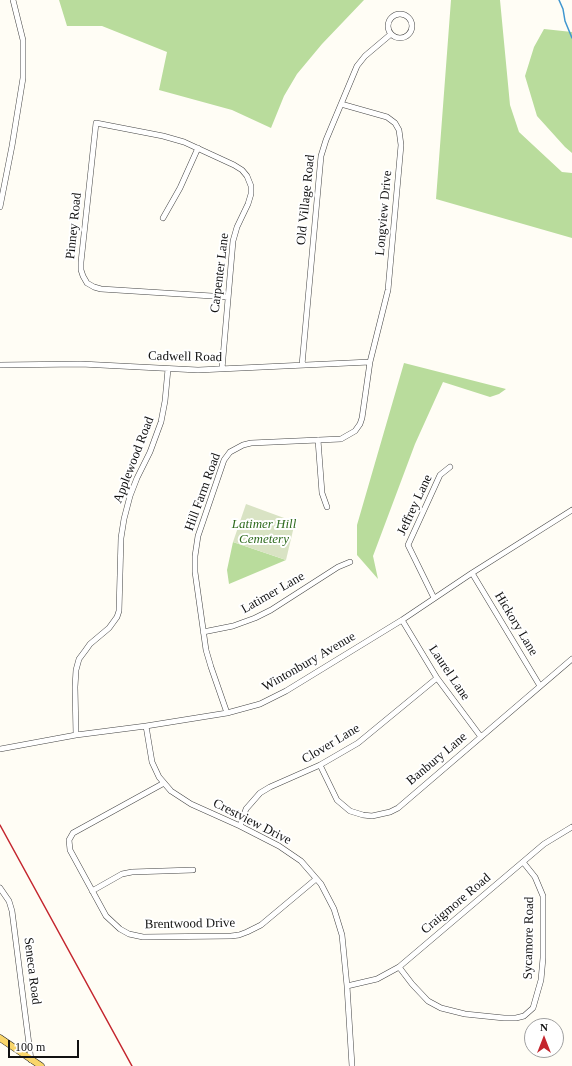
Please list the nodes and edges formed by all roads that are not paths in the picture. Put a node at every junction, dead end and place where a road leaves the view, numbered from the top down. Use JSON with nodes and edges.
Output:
{"nodes":[{"id":1,"x":14,"y":0,"type":"edge"},
{"id":2,"x":391,"y":34,"type":"junction"},
{"id":3,"x":341,"y":104,"type":"junction"},
{"id":4,"x":96,"y":123,"type":"joint"},
{"id":5,"x":198,"y":148,"type":"junction"},
{"id":6,"x":0,"y":207,"type":"edge"},
{"id":7,"x":163,"y":218,"type":"dead end"},
{"id":8,"x":228,"y":297,"type":"junction"},
{"id":9,"x":370,"y":362,"type":"junction"},
{"id":10,"x":0,"y":365,"type":"edge"},
{"id":11,"x":302,"y":365,"type":"junction"},
{"id":12,"x":168,"y":369,"type":"junction"},
{"id":13,"x":222,"y":369,"type":"junction"},
{"id":14,"x":318,"y":440,"type":"junction"},
{"id":15,"x":450,"y":467,"type":"dead end"},
{"id":16,"x":327,"y":507,"type":"dead end"},
{"id":17,"x":572,"y":510,"type":"edge"},
{"id":18,"x":350,"y":562,"type":"dead end"},
{"id":19,"x":472,"y":573,"type":"junction"},
{"id":20,"x":434,"y":598,"type":"junction"},
{"id":21,"x":402,"y":620,"type":"junction"},
{"id":22,"x":203,"y":632,"type":"junction"},
{"id":23,"x":572,"y":659,"type":"edge"},
{"id":24,"x":437,"y":678,"type":"junction"},
{"id":25,"x":540,"y":686,"type":"junction"},
{"id":26,"x":227,"y":713,"type":"junction"},
{"id":27,"x":146,"y":726,"type":"junction"},
{"id":28,"x":76,"y":735,"type":"junction"},
{"id":29,"x":481,"y":737,"type":"junction"},
{"id":30,"x":0,"y":749,"type":"edge"},
{"id":31,"x":320,"y":765,"type":"junction"},
{"id":32,"x":164,"y":783,"type":"junction"},
{"id":33,"x":240,"y":826,"type":"junction"},
{"id":34,"x":572,"y":827,"type":"edge"},
{"id":35,"x":523,"y":862,"type":"junction"},
{"id":36,"x":193,"y":870,"type":"dead end"},
{"id":37,"x":316,"y":879,"type":"junction"},
{"id":38,"x":0,"y":888,"type":"edge"},
{"id":39,"x":92,"y":891,"type":"junction"},
{"id":40,"x":399,"y":967,"type":"junction"},
{"id":41,"x":348,"y":986,"type":"junction"},
{"id":42,"x":0,"y":1038,"type":"edge"},
{"id":43,"x":31,"y":1060,"type":"junction"},
{"id":44,"x":40,"y":1066,"type":"edge"},
{"id":45,"x":352,"y":1066,"type":"edge"}],
"edges":[{"from":1,"to":6,"type":"street"},
{"from":2,"to":2,"type":"street"},
{"from":2,"to":3,"type":"street","name":"Old Village Road"},
{"from":3,"to":9,"type":"street","name":"Longview Drive"},
{"from":3,"to":11,"type":"street","name":"Old Village Road"},
{"from":4,"to":5,"type":"street","name":"Carpenter Lane"},
{"from":4,"to":8,"type":"street","name":"Pinney Road"},
{"from":5,"to":7,"type":"street"},
{"from":5,"to":8,"type":"street","name":"Carpenter Lane"},
{"from":8,"to":13,"type":"street","name":"Carpenter Lane"},
{"from":9,"to":11,"type":"street","name":"Cadwell Road"},
{"from":9,"to":14,"type":"street","name":"Hill Farm Road"},
{"from":10,"to":12,"type":"street","name":"Cadwell Road"},
{"from":11,"to":13,"type":"street","name":"Cadwell Road"},
{"from":12,"to":13,"type":"street","name":"Cadwell Road"},
{"from":12,"to":28,"type":"street","name":"Applewood Road"},
{"from":14,"to":16,"type":"street"},
{"from":14,"to":22,"type":"street","name":"Hill Farm Road"},
{"from":15,"to":20,"type":"street","name":"Jeffrey Lane"},
{"from":17,"to":19,"type":"street","name":"Wintonbury Avenue"},
{"from":18,"to":22,"type":"street","name":"Latimer Lane"},
{"from":19,"to":20,"type":"street","name":"Wintonbury Avenue"},
{"from":19,"to":25,"type":"street","name":"Hickory Lane"},
{"from":20,"to":21,"type":"street","name":"Wintonbury Avenue"},
{"from":21,"to":24,"type":"street","name":"Laurel Lane"},
{"from":21,"to":26,"type":"street","name":"Wintonbury Avenue"},
{"from":22,"to":26,"type":"street","name":"Hill Farm Road"},
{"from":23,"to":25,"type":"street","name":"Banbury Lane"},
{"from":24,"to":29,"type":"street","name":"Laurel Lane"},
{"from":24,"to":31,"type":"street","name":"Clover Lane"},
{"from":25,"to":29,"type":"street","name":"Banbury Lane"},
{"from":26,"to":27,"type":"street","name":"Wintonbury Avenue"},
{"from":27,"to":28,"type":"street","name":"Wintonbury Avenue"},
{"from":27,"to":32,"type":"street","name":"Crestview Drive"},
{"from":28,"to":30,"type":"street","name":"Wintonbury Avenue"},
{"from":29,"to":31,"type":"street","name":"Banbury Lane"},
{"from":31,"to":33,"type":"street","name":"Clover Lane"},
{"from":32,"to":33,"type":"street","name":"Crestview Drive"},
{"from":32,"to":39,"type":"street","name":"Brentwood Drive"},
{"from":33,"to":37,"type":"street","name":"Crestview Drive"},
{"from":34,"to":35,"type":"street","name":"Craigmore Road"},
{"from":35,"to":40,"type":"street","name":"Craigmore Road"},
{"from":35,"to":40,"type":"street","name":"Sycamore Road"},
{"from":36,"to":39,"type":"street"},
{"from":37,"to":39,"type":"street","name":"Brentwood Drive"},
{"from":37,"to":41,"type":"street","name":"Crestview Drive"},
{"from":38,"to":43,"type":"street","name":"Seneca Road"},
{"from":40,"to":41,"type":"street","name":"Craigmore Road"},
{"from":41,"to":45,"type":"street","name":"Crestview Drive"},
{"from":42,"to":43,"type":"main road"},
{"from":43,"to":44,"type":"main road"}]}
